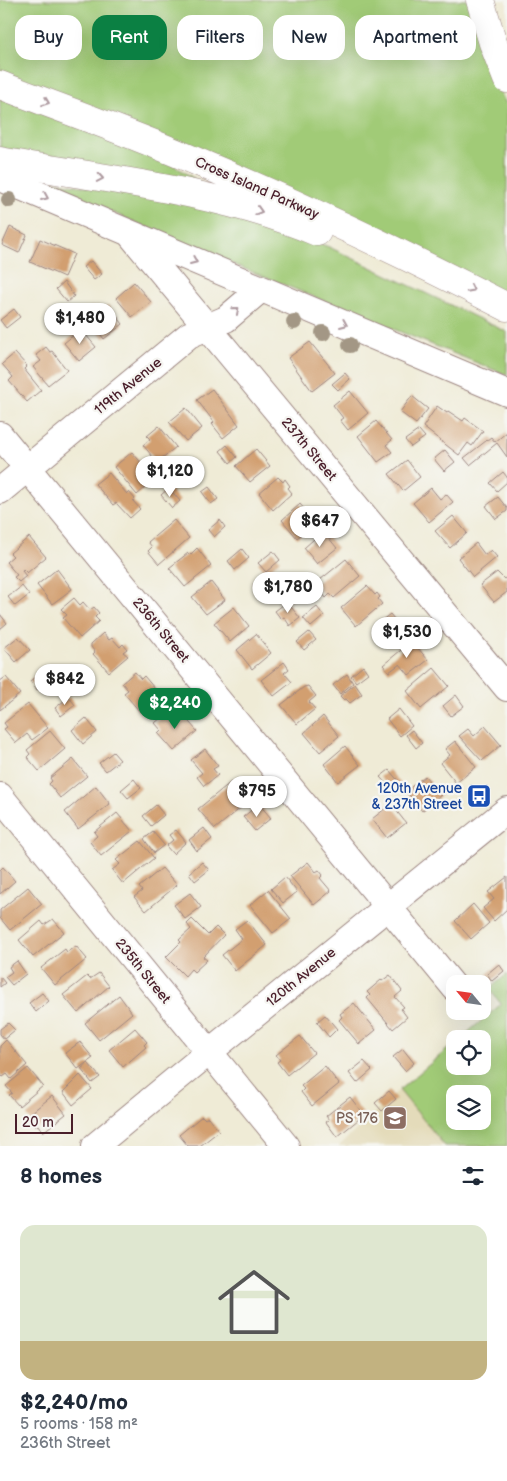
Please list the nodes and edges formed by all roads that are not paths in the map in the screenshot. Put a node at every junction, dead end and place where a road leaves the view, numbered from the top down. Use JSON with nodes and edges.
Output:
{"nodes":[{"id":1,"x":480,"y":0,"type":"edge"},
{"id":2,"x":507,"y":79,"type":"edge"},
{"id":3,"x":0,"y":85,"type":"edge"},
{"id":4,"x":0,"y":162,"type":"edge"},
{"id":5,"x":0,"y":178,"type":"edge"},
{"id":6,"x":130,"y":234,"type":"junction"},
{"id":7,"x":436,"y":271,"type":"junction"},
{"id":8,"x":261,"y":289,"type":"junction"},
{"id":9,"x":507,"y":307,"type":"edge"},
{"id":10,"x":208,"y":327,"type":"junction"},
{"id":11,"x":507,"y":393,"type":"edge"},
{"id":12,"x":0,"y":435,"type":"edge"},
{"id":13,"x":28,"y":468,"type":"junction"},
{"id":14,"x":0,"y":491,"type":"edge"},
{"id":15,"x":507,"y":688,"type":"edge"},
{"id":16,"x":0,"y":796,"type":"edge"},
{"id":17,"x":507,"y":810,"type":"edge"},
{"id":18,"x":389,"y":906,"type":"junction"},
{"id":19,"x":446,"y":977,"type":"edge"},
{"id":20,"x":208,"y":1052,"type":"junction"},
{"id":21,"x":96,"y":1146,"type":"edge"},
{"id":22,"x":286,"y":1146,"type":"edge"}],
"edges":[{"from":1,"to":2,"type":"highway"},
{"from":3,"to":7,"type":"highway","name":"Cross Island Parkway","one_way":true},
{"from":4,"to":7,"type":"highway","one_way":true},
{"from":5,"to":6,"type":"street","one_way":true},
{"from":6,"to":8,"type":"street","one_way":true},
{"from":6,"to":10,"type":"street","name":"237th Street"},
{"from":7,"to":9,"type":"highway","name":"Cross Island Parkway","one_way":true},
{"from":10,"to":8,"type":"street","name":"119th Avenue","one_way":true},
{"from":8,"to":11,"type":"street","one_way":true},
{"from":10,"to":13,"type":"street","name":"119th Avenue"},
{"from":10,"to":15,"type":"street","name":"237th Street"},
{"from":12,"to":13,"type":"street","name":"236th Street"},
{"from":13,"to":14,"type":"street","name":"119th Avenue"},
{"from":13,"to":18,"type":"street","name":"236th Street"},
{"from":16,"to":20,"type":"street","name":"235th Street"},
{"from":17,"to":18,"type":"street","name":"120th Avenue"},
{"from":18,"to":19,"type":"street","name":"236th Street"},
{"from":18,"to":20,"type":"street","name":"120th Avenue"},
{"from":20,"to":21,"type":"street","name":"120th Avenue"},
{"from":20,"to":22,"type":"street","name":"235th Street"}]}
